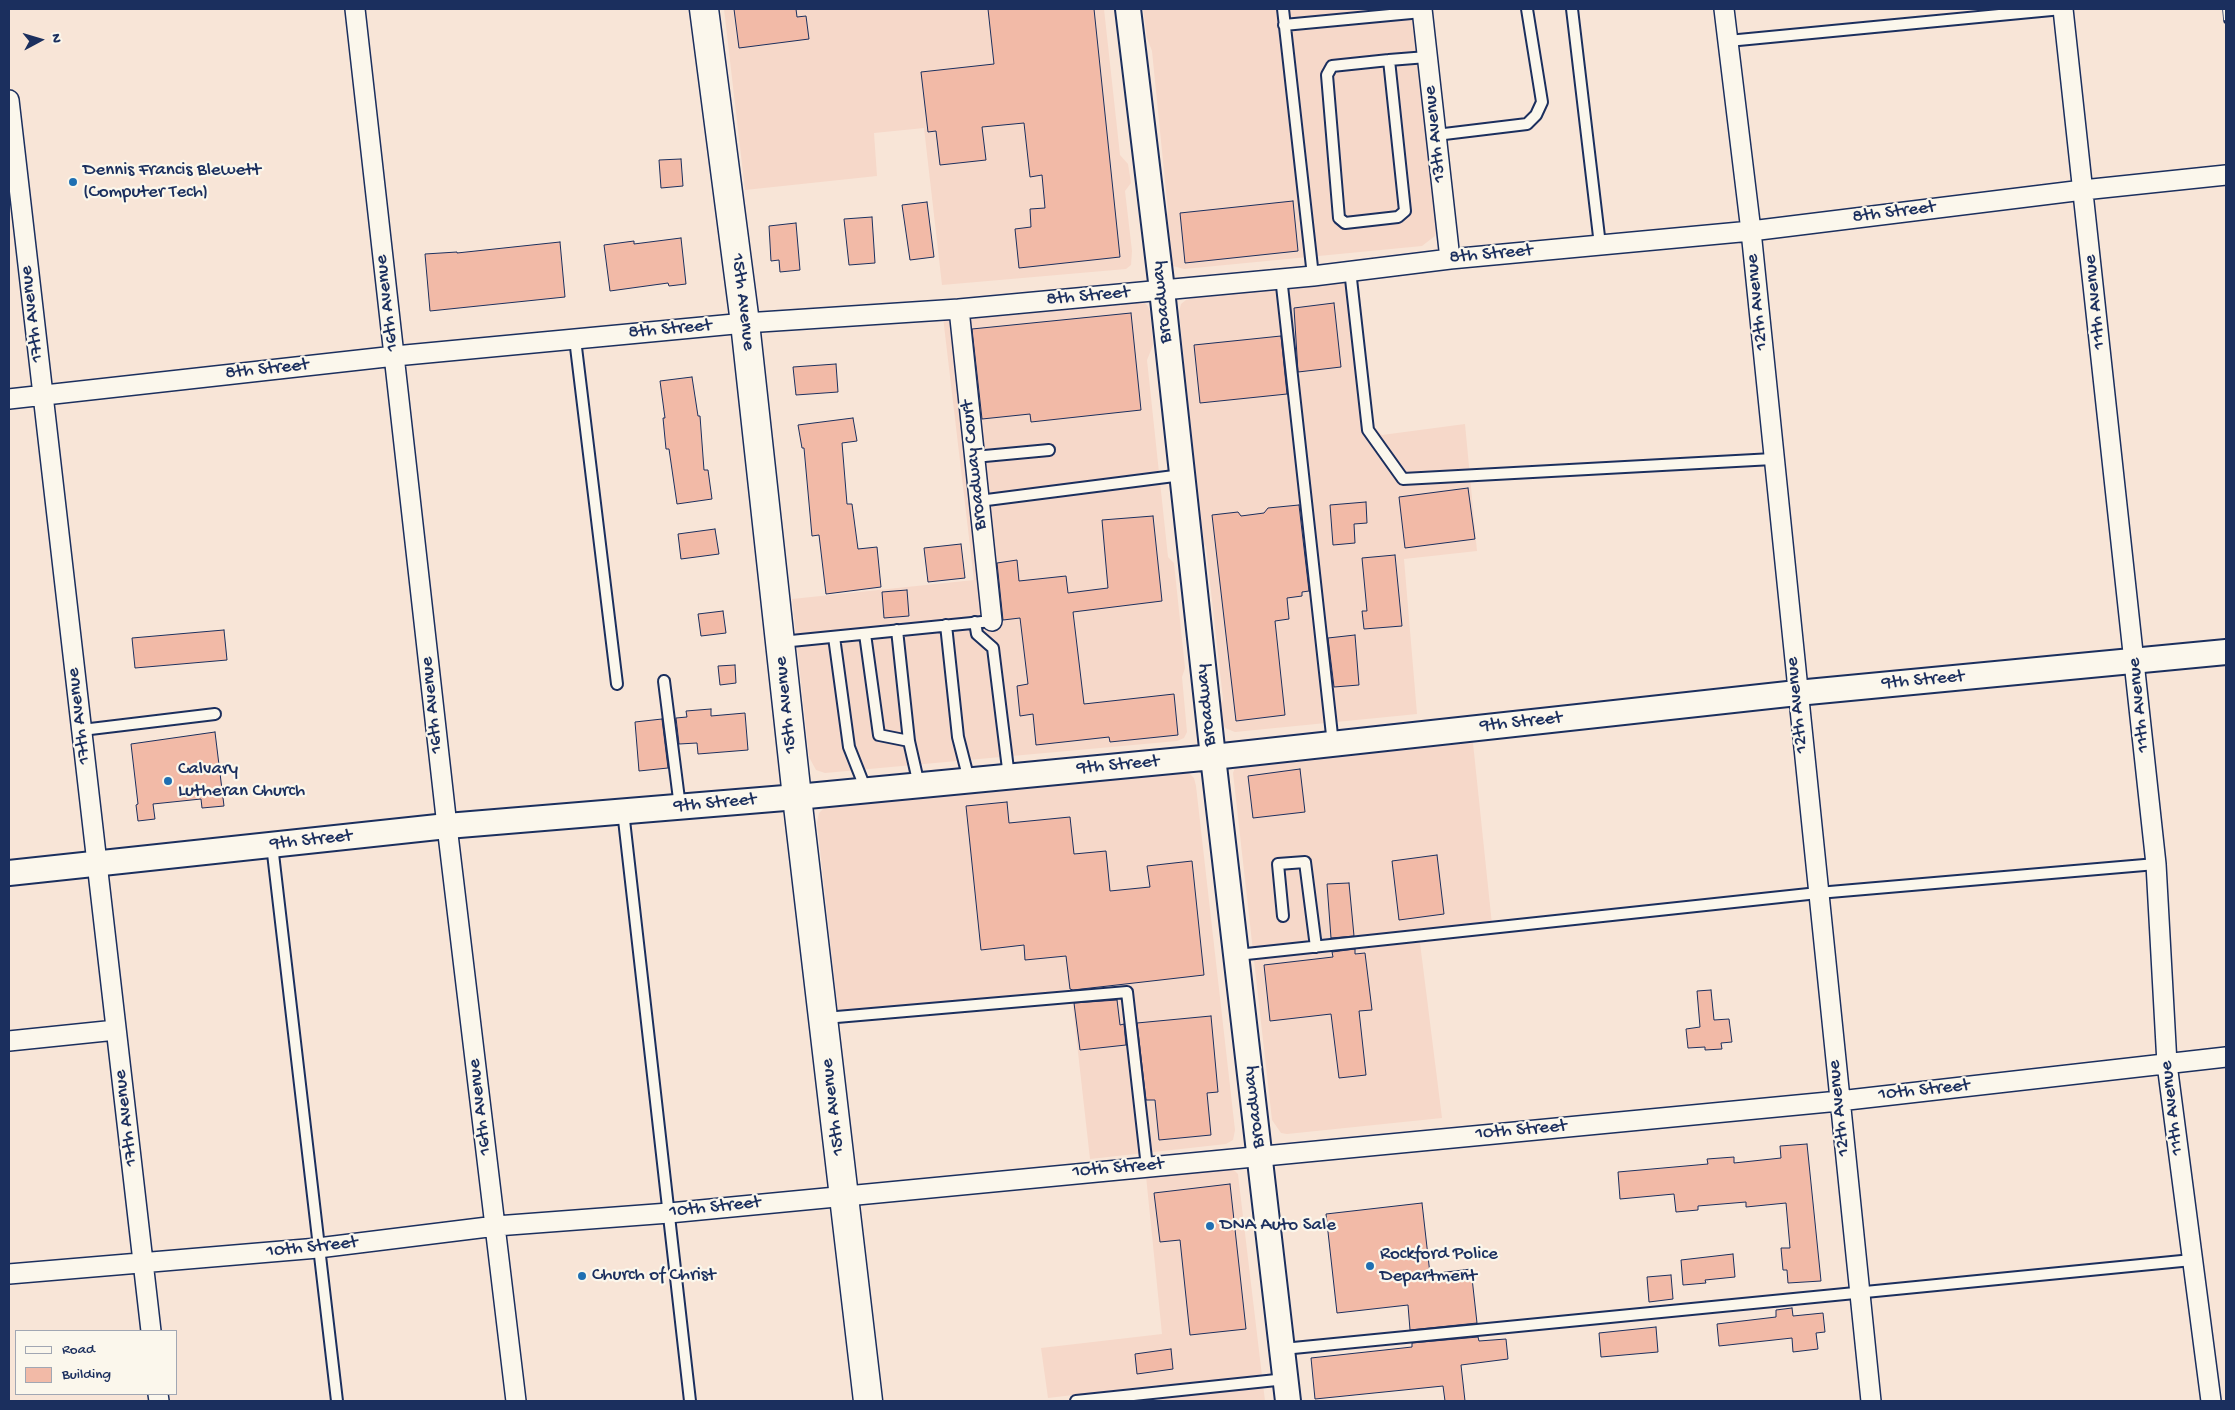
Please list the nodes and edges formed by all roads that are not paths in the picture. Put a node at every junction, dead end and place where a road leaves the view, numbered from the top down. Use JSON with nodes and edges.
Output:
{"nodes":[{"id":1,"x":354,"y":9,"type":"edge"},
{"id":2,"x":704,"y":9,"type":"edge"},
{"id":3,"x":1128,"y":9,"type":"edge"},
{"id":4,"x":1283,"y":9,"type":"edge"},
{"id":5,"x":1528,"y":9,"type":"edge"},
{"id":6,"x":1572,"y":9,"type":"edge"},
{"id":7,"x":1724,"y":9,"type":"edge"},
{"id":8,"x":2062,"y":9,"type":"edge"},
{"id":9,"x":1422,"y":10,"type":"edge"},
{"id":10,"x":1284,"y":25,"type":"junction"},
{"id":11,"x":1728,"y":41,"type":"junction"},
{"id":12,"x":1427,"y":57,"type":"junction"},
{"id":13,"x":1389,"y":60,"type":"junction"},
{"id":14,"x":9,"y":100,"type":"edge"},
{"id":15,"x":1436,"y":135,"type":"junction"},
{"id":16,"x":2226,"y":175,"type":"edge"},
{"id":17,"x":2083,"y":190,"type":"junction"},
{"id":18,"x":1751,"y":231,"type":"junction"},
{"id":19,"x":1600,"y":245,"type":"junction"},
{"id":20,"x":1450,"y":259,"type":"junction"},
{"id":21,"x":1350,"y":270,"type":"junction"},
{"id":22,"x":1313,"y":276,"type":"junction"},
{"id":23,"x":1281,"y":277,"type":"junction"},
{"id":24,"x":1162,"y":290,"type":"junction"},
{"id":25,"x":959,"y":309,"type":"junction"},
{"id":26,"x":745,"y":323,"type":"junction"},
{"id":27,"x":575,"y":338,"type":"junction"},
{"id":28,"x":395,"y":356,"type":"junction"},
{"id":29,"x":43,"y":395,"type":"junction"},
{"id":30,"x":9,"y":399,"type":"edge"},
{"id":31,"x":1049,"y":450,"type":"dead end"},
{"id":32,"x":974,"y":457,"type":"junction"},
{"id":33,"x":1773,"y":459,"type":"junction"},
{"id":34,"x":1182,"y":475,"type":"junction"},
{"id":35,"x":979,"y":501,"type":"junction"},
{"id":36,"x":983,"y":622,"type":"junction"},
{"id":37,"x":946,"y":625,"type":"junction"},
{"id":38,"x":897,"y":630,"type":"junction"},
{"id":39,"x":865,"y":634,"type":"junction"},
{"id":40,"x":834,"y":637,"type":"junction"},
{"id":41,"x":780,"y":642,"type":"junction"},
{"id":42,"x":2226,"y":652,"type":"edge"},
{"id":43,"x":2135,"y":661,"type":"junction"},
{"id":44,"x":664,"y":682,"type":"dead end"},
{"id":45,"x":617,"y":684,"type":"dead end"},
{"id":46,"x":1797,"y":693,"type":"junction"},
{"id":47,"x":215,"y":714,"type":"dead end"},
{"id":48,"x":82,"y":730,"type":"junction"},
{"id":49,"x":909,"y":741,"type":"junction"},
{"id":50,"x":1333,"y":744,"type":"junction"},
{"id":51,"x":1213,"y":757,"type":"junction"},
{"id":52,"x":1009,"y":777,"type":"junction"},
{"id":53,"x":968,"y":780,"type":"junction"},
{"id":54,"x":919,"y":785,"type":"junction"},
{"id":55,"x":866,"y":790,"type":"junction"},
{"id":56,"x":797,"y":797,"type":"junction"},
{"id":57,"x":680,"y":807,"type":"junction"},
{"id":58,"x":624,"y":811,"type":"junction"},
{"id":59,"x":447,"y":826,"type":"junction"},
{"id":60,"x":272,"y":845,"type":"junction"},
{"id":61,"x":97,"y":864,"type":"junction"},
{"id":62,"x":2156,"y":864,"type":"junction"},
{"id":63,"x":9,"y":873,"type":"edge"},
{"id":64,"x":1818,"y":893,"type":"junction"},
{"id":65,"x":1283,"y":916,"type":"dead end"},
{"id":66,"x":1316,"y":947,"type":"junction"},
{"id":67,"x":1237,"y":955,"type":"junction"},
{"id":68,"x":824,"y":1018,"type":"junction"},
{"id":69,"x":116,"y":1030,"type":"junction"},
{"id":70,"x":9,"y":1041,"type":"edge"},
{"id":71,"x":2226,"y":1057,"type":"edge"},
{"id":72,"x":2167,"y":1064,"type":"junction"},
{"id":73,"x":1839,"y":1101,"type":"junction"},
{"id":74,"x":1261,"y":1156,"type":"junction"},
{"id":75,"x":1147,"y":1167,"type":"junction"},
{"id":76,"x":845,"y":1195,"type":"junction"},
{"id":77,"x":669,"y":1213,"type":"junction"},
{"id":78,"x":496,"y":1226,"type":"junction"},
{"id":79,"x":318,"y":1248,"type":"junction"},
{"id":80,"x":2192,"y":1260,"type":"junction"},
{"id":81,"x":143,"y":1262,"type":"junction"},
{"id":82,"x":9,"y":1274,"type":"edge"},
{"id":83,"x":1859,"y":1294,"type":"junction"},
{"id":84,"x":151,"y":1330,"type":"edge"},
{"id":85,"x":1283,"y":1349,"type":"junction"},
{"id":86,"x":1287,"y":1390,"type":"edge"},
{"id":87,"x":1155,"y":1397,"type":"edge"},
{"id":88,"x":337,"y":1401,"type":"edge"},
{"id":89,"x":516,"y":1401,"type":"edge"},
{"id":90,"x":690,"y":1401,"type":"edge"},
{"id":91,"x":868,"y":1401,"type":"edge"},
{"id":92,"x":1076,"y":1401,"type":"edge"},
{"id":93,"x":1871,"y":1401,"type":"edge"},
{"id":94,"x":2211,"y":1401,"type":"edge"}],
"edges":[{"from":1,"to":28,"type":"street","name":"16th Avenue"},
{"from":2,"to":26,"type":"main road","name":"15th Avenue"},
{"from":3,"to":24,"type":"street","name":"Broadway"},
{"from":4,"to":10,"type":"lane"},
{"from":5,"to":15,"type":"lane"},
{"from":6,"to":19,"type":"lane"},
{"from":7,"to":11,"type":"street","name":"12th Avenue"},
{"from":8,"to":11,"type":"lane"},
{"from":8,"to":17,"type":"street","name":"11th Avenue"},
{"from":9,"to":10,"type":"lane"},
{"from":9,"to":12,"type":"street","name":"13th Avenue"},
{"from":10,"to":22,"type":"lane"},
{"from":11,"to":18,"type":"street","name":"12th Avenue"},
{"from":12,"to":13,"type":"lane"},
{"from":12,"to":15,"type":"street","name":"13th Avenue"},
{"from":13,"to":13,"type":"lane"},
{"from":14,"to":29,"type":"street","name":"17th Avenue"},
{"from":15,"to":20,"type":"street","name":"13th Avenue"},
{"from":16,"to":17,"type":"street","name":"8th Street"},
{"from":17,"to":18,"type":"street","name":"8th Street"},
{"from":17,"to":43,"type":"street","name":"11th Avenue"},
{"from":18,"to":19,"type":"street","name":"8th Street"},
{"from":18,"to":33,"type":"street","name":"12th Avenue"},
{"from":19,"to":20,"type":"street","name":"8th Street"},
{"from":20,"to":21,"type":"street","name":"8th Street"},
{"from":21,"to":22,"type":"street","name":"8th Street"},
{"from":21,"to":33,"type":"lane"},
{"from":22,"to":23,"type":"street","name":"8th Street"},
{"from":23,"to":24,"type":"street","name":"8th Street"},
{"from":23,"to":50,"type":"lane"},
{"from":24,"to":25,"type":"street","name":"8th Street"},
{"from":24,"to":34,"type":"street","name":"Broadway"},
{"from":25,"to":26,"type":"street","name":"8th Street"},
{"from":25,"to":32,"type":"street","name":"Broadway Court"},
{"from":26,"to":27,"type":"street","name":"8th Street"},
{"from":26,"to":41,"type":"main road","name":"15th Avenue"},
{"from":27,"to":28,"type":"street","name":"8th Street"},
{"from":27,"to":45,"type":"lane"},
{"from":28,"to":29,"type":"street","name":"8th Street"},
{"from":28,"to":59,"type":"street","name":"16th Avenue"},
{"from":29,"to":30,"type":"street","name":"8th Street"},
{"from":29,"to":48,"type":"street","name":"17th Avenue"},
{"from":31,"to":32,"type":"lane"},
{"from":32,"to":35,"type":"street","name":"Broadway Court"},
{"from":33,"to":46,"type":"street","name":"12th Avenue"},
{"from":34,"to":35,"type":"lane"},
{"from":34,"to":51,"type":"street","name":"Broadway"},
{"from":35,"to":36,"type":"street","name":"Broadway Court"},
{"from":36,"to":37,"type":"lane"},
{"from":36,"to":52,"type":"lane"},
{"from":37,"to":38,"type":"lane"},
{"from":37,"to":53,"type":"lane"},
{"from":38,"to":39,"type":"lane"},
{"from":38,"to":49,"type":"lane"},
{"from":39,"to":40,"type":"lane"},
{"from":39,"to":49,"type":"lane"},
{"from":40,"to":41,"type":"lane"},
{"from":40,"to":55,"type":"lane"},
{"from":41,"to":56,"type":"main road","name":"15th Avenue"},
{"from":42,"to":43,"type":"street","name":"9th Street"},
{"from":43,"to":46,"type":"street","name":"9th Street"},
{"from":43,"to":62,"type":"street","name":"11th Avenue"},
{"from":44,"to":57,"type":"lane"},
{"from":46,"to":50,"type":"street","name":"9th Street"},
{"from":46,"to":64,"type":"street","name":"12th Avenue"},
{"from":47,"to":48,"type":"lane"},
{"from":48,"to":61,"type":"street","name":"17th Avenue"},
{"from":49,"to":54,"type":"lane"},
{"from":50,"to":51,"type":"street","name":"9th Street"},
{"from":51,"to":52,"type":"street","name":"9th Street"},
{"from":51,"to":67,"type":"street","name":"Broadway"},
{"from":52,"to":53,"type":"street","name":"9th Street"},
{"from":53,"to":54,"type":"street","name":"9th Street"},
{"from":54,"to":55,"type":"street","name":"9th Street"},
{"from":55,"to":56,"type":"street","name":"9th Street"},
{"from":56,"to":57,"type":"street","name":"9th Street"},
{"from":56,"to":68,"type":"main road","name":"15th Avenue"},
{"from":57,"to":58,"type":"street","name":"9th Street"},
{"from":58,"to":59,"type":"street","name":"9th Street"},
{"from":58,"to":77,"type":"lane"},
{"from":59,"to":60,"type":"street","name":"9th Street"},
{"from":59,"to":78,"type":"street","name":"16th Avenue"},
{"from":60,"to":61,"type":"street","name":"9th Street"},
{"from":60,"to":79,"type":"lane"},
{"from":61,"to":63,"type":"street","name":"9th Street"},
{"from":61,"to":69,"type":"street","name":"17th Avenue"},
{"from":62,"to":64,"type":"lane"},
{"from":62,"to":72,"type":"street","name":"11th Avenue"},
{"from":64,"to":66,"type":"lane"},
{"from":64,"to":73,"type":"street","name":"12th Avenue"},
{"from":65,"to":66,"type":"lane"},
{"from":66,"to":67,"type":"lane"},
{"from":67,"to":74,"type":"street","name":"Broadway"},
{"from":68,"to":75,"type":"lane"},
{"from":68,"to":76,"type":"main road","name":"15th Avenue"},
{"from":69,"to":70,"type":"street"},
{"from":69,"to":81,"type":"street","name":"17th Avenue"},
{"from":71,"to":72,"type":"street","name":"10th Street"},
{"from":72,"to":73,"type":"street","name":"10th Street"},
{"from":72,"to":80,"type":"street","name":"11th Avenue"},
{"from":73,"to":74,"type":"street","name":"10th Street"},
{"from":73,"to":83,"type":"street","name":"12th Avenue"},
{"from":74,"to":75,"type":"street","name":"10th Street"},
{"from":74,"to":85,"type":"street","name":"Broadway"},
{"from":75,"to":76,"type":"street","name":"10th Street"},
{"from":76,"to":77,"type":"street","name":"10th Street"},
{"from":76,"to":91,"type":"main road","name":"15th Avenue"},
{"from":77,"to":78,"type":"street","name":"10th Street"},
{"from":77,"to":90,"type":"lane"},
{"from":78,"to":79,"type":"street","name":"10th Street"},
{"from":78,"to":89,"type":"street","name":"16th Avenue"},
{"from":79,"to":81,"type":"street","name":"10th Street"},
{"from":79,"to":88,"type":"lane"},
{"from":80,"to":83,"type":"lane"},
{"from":80,"to":94,"type":"street","name":"11th Avenue"},
{"from":81,"to":82,"type":"street","name":"10th Street"},
{"from":81,"to":84,"type":"street","name":"17th Avenue"},
{"from":83,"to":85,"type":"lane"},
{"from":83,"to":93,"type":"street","name":"12th Avenue"},
{"from":85,"to":86,"type":"street","name":"Broadway"},
{"from":86,"to":87,"type":"lane"},
{"from":87,"to":92,"type":"lane"}]}
